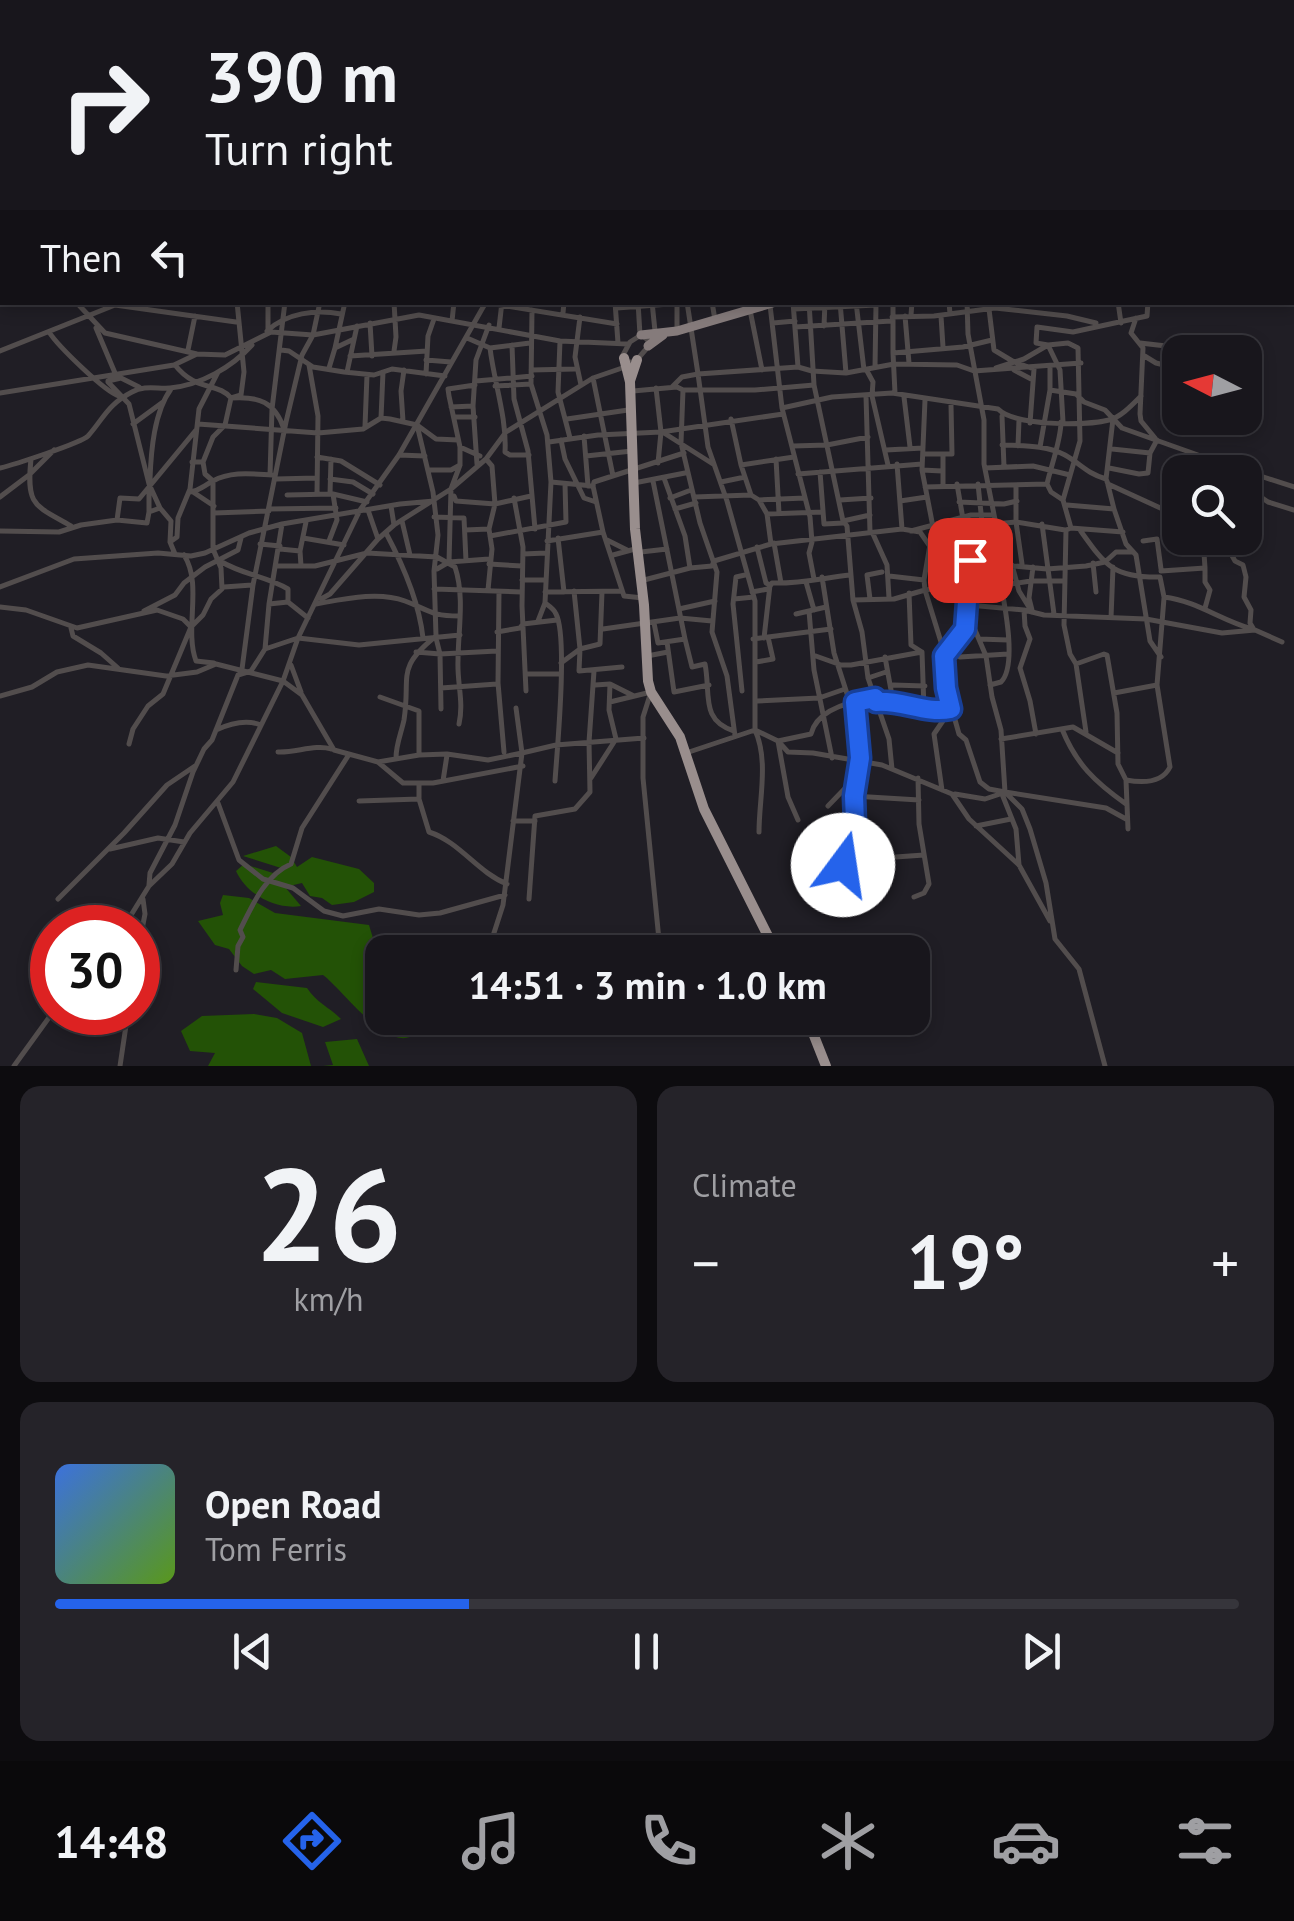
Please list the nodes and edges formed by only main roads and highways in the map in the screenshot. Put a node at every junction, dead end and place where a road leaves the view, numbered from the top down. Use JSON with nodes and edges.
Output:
{"nodes":[{"id":1,"x":766,"y":305,"type":"edge"},
{"id":2,"x":660,"y":334,"type":"junction"},
{"id":3,"x":641,"y":335,"type":"road end"},
{"id":4,"x":648,"y":346,"type":"road end"},
{"id":5,"x":638,"y":360,"type":"road end"},
{"id":6,"x":625,"y":362,"type":"road end"},
{"id":7,"x":630,"y":387,"type":"junction"},
{"id":8,"x":767,"y":935,"type":"edge"},
{"id":9,"x":813,"y":1035,"type":"edge"},
{"id":10,"x":826,"y":1066,"type":"edge"}],
"edges":[{"from":1,"to":2,"type":"main road"},
{"from":2,"to":3,"type":"main road"},
{"from":2,"to":4,"type":"main road"},
{"from":5,"to":7,"type":"highway"},
{"from":6,"to":7,"type":"highway"},
{"from":7,"to":8,"type":"highway"},
{"from":9,"to":10,"type":"highway"}]}
